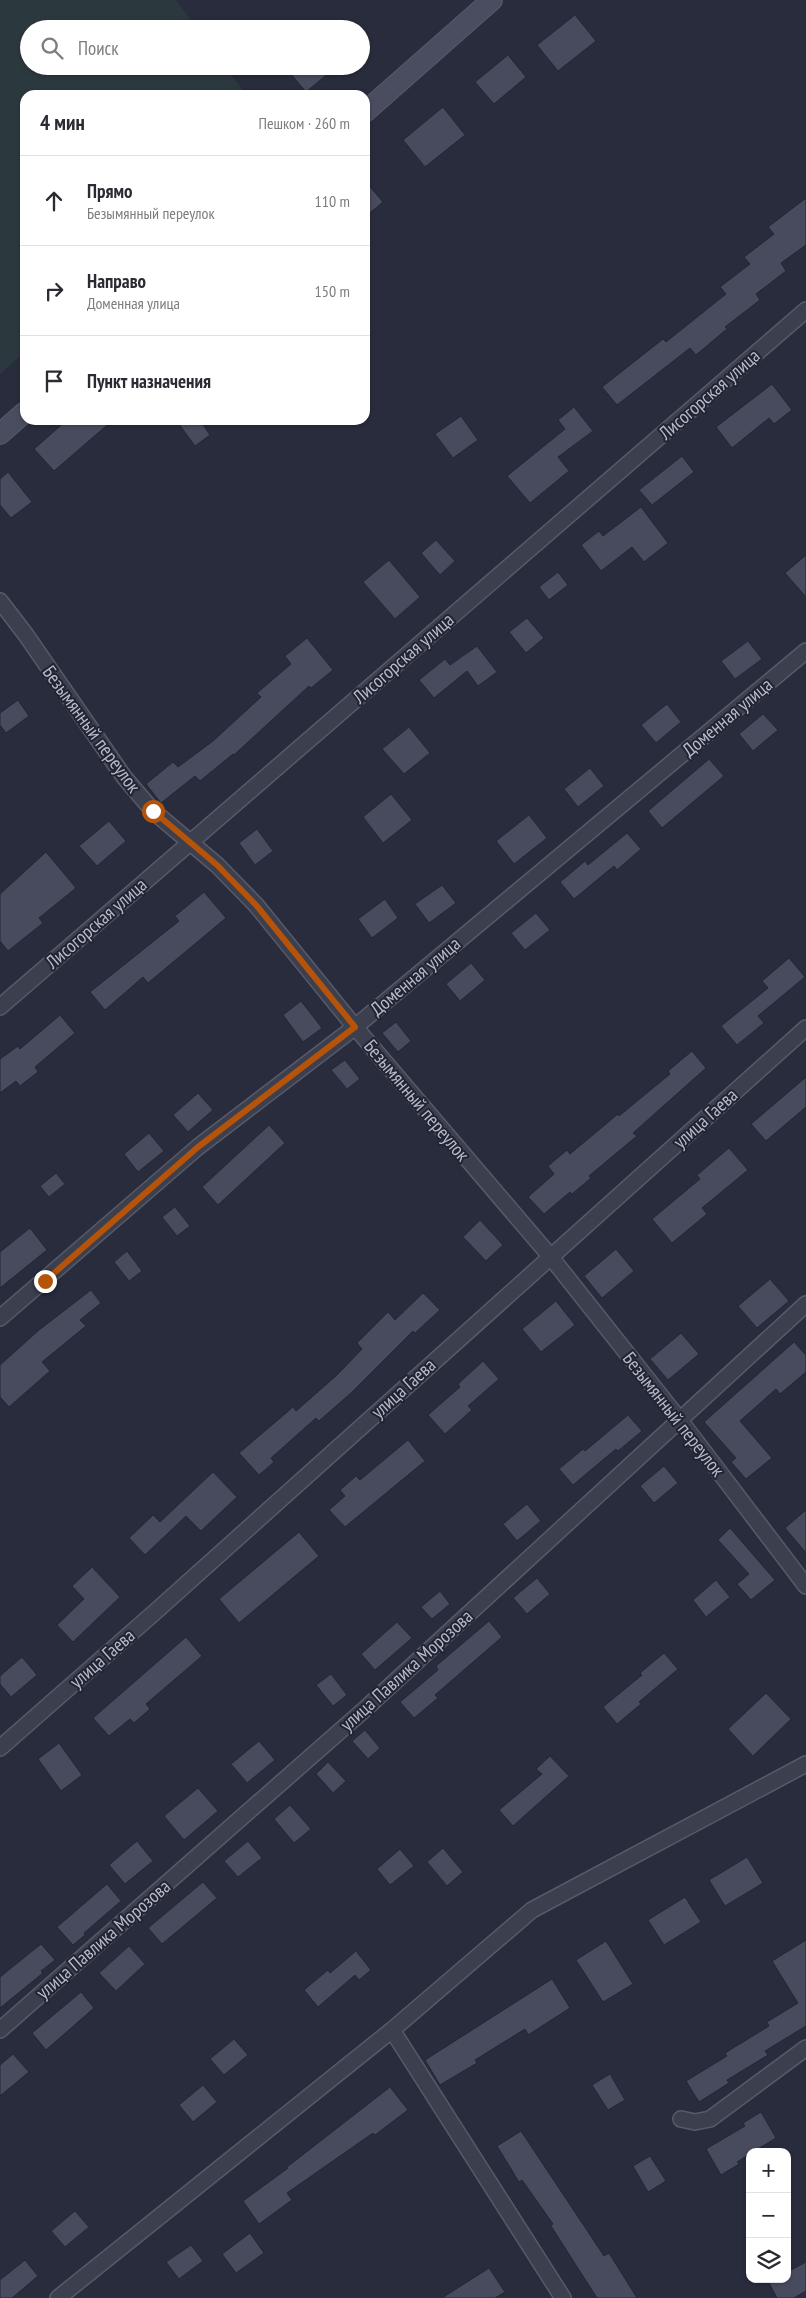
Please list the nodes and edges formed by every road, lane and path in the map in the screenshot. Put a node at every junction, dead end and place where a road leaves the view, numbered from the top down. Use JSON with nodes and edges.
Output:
{"nodes":[{"id":1,"x":492,"y":0,"type":"edge"},
{"id":2,"x":370,"y":108,"type":"edge"},
{"id":3,"x":806,"y":310,"type":"edge"},
{"id":4,"x":20,"y":416,"type":"edge"},
{"id":5,"x":0,"y":434,"type":"edge"},
{"id":6,"x":0,"y":602,"type":"edge"},
{"id":7,"x":806,"y":651,"type":"edge"},
{"id":8,"x":190,"y":843,"type":"junction"},
{"id":9,"x":0,"y":1007,"type":"edge"},
{"id":10,"x":355,"y":1027,"type":"junction"},
{"id":11,"x":806,"y":1028,"type":"edge"},
{"id":12,"x":550,"y":1256,"type":"junction"},
{"id":13,"x":806,"y":1304,"type":"edge"},
{"id":14,"x":0,"y":1318,"type":"edge"},
{"id":15,"x":679,"y":1419,"type":"junction"},
{"id":16,"x":806,"y":1586,"type":"edge"},
{"id":17,"x":0,"y":1748,"type":"edge"},
{"id":18,"x":806,"y":1764,"type":"edge"},
{"id":19,"x":0,"y":2030,"type":"edge"},
{"id":20,"x":392,"y":2030,"type":"junction"},
{"id":21,"x":806,"y":2048,"type":"edge"},
{"id":22,"x":681,"y":2119,"type":"dead end"},
{"id":23,"x":58,"y":2298,"type":"edge"},
{"id":24,"x":564,"y":2298,"type":"edge"}],
"edges":[{"from":1,"to":2,"type":"street"},
{"from":3,"to":8,"type":"street","name":"Лисогорская улица"},
{"from":4,"to":5,"type":"street"},
{"from":6,"to":8,"type":"street","name":"Безымянный переулок"},
{"from":7,"to":10,"type":"street","name":"Доменная улица"},
{"from":8,"to":9,"type":"street","name":"Лисогорская улица"},
{"from":8,"to":10,"type":"street","name":"Безымянный переулок"},
{"from":10,"to":12,"type":"street","name":"Безымянный переулок"},
{"from":10,"to":14,"type":"street","name":"Доменная улица"},
{"from":11,"to":12,"type":"street","name":"улица Гаева"},
{"from":12,"to":15,"type":"street","name":"Безымянный переулок"},
{"from":12,"to":17,"type":"street","name":"улица Гаева"},
{"from":13,"to":15,"type":"street","name":"улица Павлика Морозова"},
{"from":15,"to":16,"type":"street","name":"Безымянный переулок"},
{"from":15,"to":19,"type":"street","name":"улица Павлика Морозова"},
{"from":18,"to":20,"type":"street"},
{"from":20,"to":23,"type":"street"},
{"from":20,"to":24,"type":"street"},
{"from":21,"to":22,"type":"street"}]}
